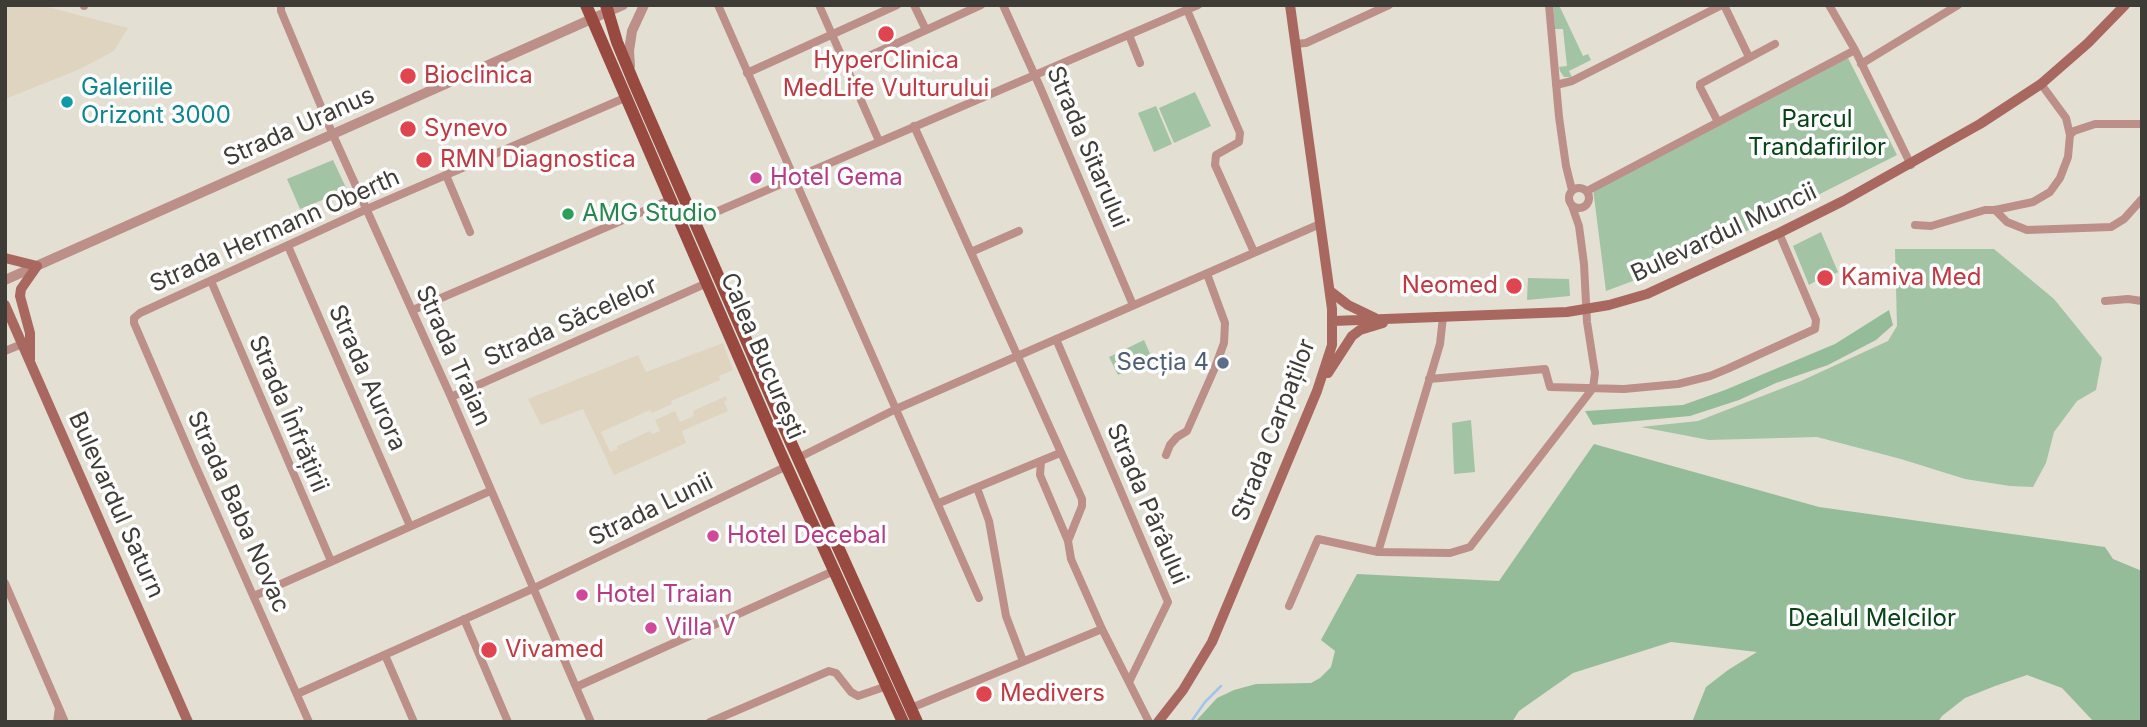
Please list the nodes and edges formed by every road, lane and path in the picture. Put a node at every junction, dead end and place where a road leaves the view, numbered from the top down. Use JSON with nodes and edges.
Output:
{"nodes":[{"id":1,"x":281,"y":5,"type":"edge"},
{"id":2,"x":586,"y":5,"type":"edge"},
{"id":3,"x":624,"y":5,"type":"edge"},
{"id":4,"x":644,"y":5,"type":"edge"},
{"id":5,"x":718,"y":5,"type":"edge"},
{"id":6,"x":820,"y":5,"type":"edge"},
{"id":7,"x":897,"y":5,"type":"edge"},
{"id":8,"x":914,"y":5,"type":"edge"},
{"id":9,"x":981,"y":5,"type":"edge"},
{"id":10,"x":1003,"y":5,"type":"edge"},
{"id":11,"x":1198,"y":5,"type":"edge"},
{"id":12,"x":1290,"y":5,"type":"edge"},
{"id":13,"x":1389,"y":5,"type":"edge"},
{"id":14,"x":1549,"y":5,"type":"edge"},
{"id":15,"x":1723,"y":5,"type":"edge"},
{"id":16,"x":1829,"y":5,"type":"edge"},
{"id":17,"x":1958,"y":5,"type":"edge"},
{"id":18,"x":2125,"y":5,"type":"edge"},
{"id":19,"x":608,"y":8,"type":"edge"},
{"id":20,"x":968,"y":8,"type":"edge"},
{"id":21,"x":1187,"y":10,"type":"junction"},
{"id":22,"x":592,"y":19,"type":"junction"},
{"id":23,"x":926,"y":30,"type":"junction"},
{"id":24,"x":1129,"y":34,"type":"junction"},
{"id":25,"x":833,"y":35,"type":"junction"},
{"id":26,"x":1295,"y":44,"type":"junction"},
{"id":27,"x":1775,"y":44,"type":"dead end"},
{"id":28,"x":1855,"y":50,"type":"junction"},
{"id":29,"x":1749,"y":57,"type":"junction"},
{"id":30,"x":1140,"y":63,"type":"dead end"},
{"id":31,"x":1861,"y":64,"type":"junction"},
{"id":32,"x":847,"y":66,"type":"junction"},
{"id":33,"x":747,"y":73,"type":"junction"},
{"id":34,"x":1035,"y":74,"type":"junction"},
{"id":35,"x":634,"y":83,"type":"junction"},
{"id":36,"x":2041,"y":84,"type":"junction"},
{"id":37,"x":1556,"y":85,"type":"junction"},
{"id":38,"x":627,"y":97,"type":"junction"},
{"id":39,"x":1718,"y":122,"type":"junction"},
{"id":40,"x":2142,"y":124,"type":"edge"},
{"id":41,"x":914,"y":126,"type":"junction"},
{"id":42,"x":333,"y":135,"type":"junction"},
{"id":43,"x":2070,"y":135,"type":"junction"},
{"id":44,"x":878,"y":141,"type":"junction"},
{"id":45,"x":1911,"y":164,"type":"junction"},
{"id":46,"x":446,"y":175,"type":"junction"},
{"id":47,"x":793,"y":177,"type":"junction"},
{"id":48,"x":1572,"y":190,"type":"junction"},
{"id":49,"x":1587,"y":191,"type":"junction"},
{"id":50,"x":672,"y":199,"type":"junction"},
{"id":51,"x":2142,"y":199,"type":"edge"},
{"id":52,"x":1572,"y":206,"type":"junction"},
{"id":53,"x":1586,"y":206,"type":"junction"},
{"id":54,"x":368,"y":209,"type":"junction"},
{"id":55,"x":1995,"y":210,"type":"junction"},
{"id":56,"x":695,"y":221,"type":"junction"},
{"id":57,"x":1320,"y":224,"type":"junction"},
{"id":58,"x":1915,"y":225,"type":"dead end"},
{"id":59,"x":1579,"y":226,"type":"junction"},
{"id":60,"x":1019,"y":231,"type":"dead end"},
{"id":61,"x":470,"y":232,"type":"dead end"},
{"id":62,"x":1779,"y":233,"type":"junction"},
{"id":63,"x":288,"y":246,"type":"junction"},
{"id":64,"x":971,"y":252,"type":"junction"},
{"id":65,"x":1254,"y":252,"type":"junction"},
{"id":66,"x":5,"y":258,"type":"edge"},
{"id":67,"x":37,"y":266,"type":"junction"},
{"id":68,"x":1207,"y":274,"type":"junction"},
{"id":69,"x":5,"y":280,"type":"edge"},
{"id":70,"x":211,"y":281,"type":"junction"},
{"id":71,"x":707,"y":283,"type":"junction"},
{"id":72,"x":1329,"y":291,"type":"junction"},
{"id":73,"x":2105,"y":301,"type":"dead end"},
{"id":74,"x":2142,"y":301,"type":"edge"},
{"id":75,"x":5,"y":305,"type":"edge"},
{"id":76,"x":1133,"y":305,"type":"junction"},
{"id":77,"x":412,"y":310,"type":"junction"},
{"id":78,"x":1587,"y":310,"type":"junction"},
{"id":79,"x":1443,"y":317,"type":"junction"},
{"id":80,"x":134,"y":318,"type":"joint"},
{"id":81,"x":1404,"y":318,"type":"junction"},
{"id":82,"x":1377,"y":319,"type":"junction"},
{"id":83,"x":1333,"y":321,"type":"junction"},
{"id":84,"x":1056,"y":338,"type":"junction"},
{"id":85,"x":22,"y":344,"type":"junction"},
{"id":86,"x":5,"y":351,"type":"edge"},
{"id":87,"x":1017,"y":356,"type":"junction"},
{"id":88,"x":30,"y":361,"type":"junction"},
{"id":89,"x":1429,"y":379,"type":"junction"},
{"id":90,"x":1593,"y":388,"type":"junction"},
{"id":91,"x":1317,"y":391,"type":"junction"},
{"id":92,"x":451,"y":397,"type":"junction"},
{"id":93,"x":896,"y":409,"type":"junction"},
{"id":94,"x":1060,"y":453,"type":"junction"},
{"id":95,"x":1166,"y":455,"type":"dead end"},
{"id":96,"x":798,"y":458,"type":"junction"},
{"id":97,"x":1041,"y":461,"type":"junction"},
{"id":98,"x":786,"y":466,"type":"junction"},
{"id":99,"x":977,"y":488,"type":"junction"},
{"id":100,"x":490,"y":491,"type":"junction"},
{"id":101,"x":939,"y":503,"type":"junction"},
{"id":102,"x":410,"y":526,"type":"junction"},
{"id":103,"x":1068,"y":541,"type":"junction"},
{"id":104,"x":1378,"y":552,"type":"junction"},
{"id":105,"x":331,"y":561,"type":"junction"},
{"id":106,"x":836,"y":570,"type":"junction"},
{"id":107,"x":5,"y":583,"type":"edge"},
{"id":108,"x":533,"y":589,"type":"junction"},
{"id":109,"x":254,"y":596,"type":"junction"},
{"id":110,"x":979,"y":598,"type":"dead end"},
{"id":111,"x":1289,"y":606,"type":"dead end"},
{"id":112,"x":464,"y":619,"type":"junction"},
{"id":113,"x":1102,"y":629,"type":"junction"},
{"id":114,"x":385,"y":655,"type":"junction"},
{"id":115,"x":1023,"y":661,"type":"junction"},
{"id":116,"x":1129,"y":682,"type":"junction"},
{"id":117,"x":887,"y":686,"type":"junction"},
{"id":118,"x":576,"y":687,"type":"junction"},
{"id":119,"x":297,"y":694,"type":"junction"},
{"id":120,"x":59,"y":708,"type":"junction"},
{"id":121,"x":911,"y":708,"type":"junction"},
{"id":122,"x":57,"y":722,"type":"edge"},
{"id":123,"x":65,"y":722,"type":"edge"},
{"id":124,"x":188,"y":722,"type":"edge"},
{"id":125,"x":309,"y":722,"type":"edge"},
{"id":126,"x":414,"y":722,"type":"edge"},
{"id":127,"x":508,"y":722,"type":"edge"},
{"id":128,"x":591,"y":722,"type":"edge"},
{"id":129,"x":710,"y":722,"type":"edge"},
{"id":130,"x":903,"y":722,"type":"edge"},
{"id":131,"x":917,"y":722,"type":"edge"},
{"id":132,"x":1149,"y":722,"type":"edge"},
{"id":133,"x":1158,"y":722,"type":"edge"}],
"edges":[{"from":1,"to":42,"type":"street","name":"Strada Traian"},
{"from":2,"to":22,"type":"main road","name":"Calea București"},
{"from":3,"to":19,"type":"street","name":"Strada Uranus"},
{"from":4,"to":35,"type":"street"},
{"from":5,"to":33,"type":"street"},
{"from":6,"to":25,"type":"street"},
{"from":7,"to":25,"type":"street"},
{"from":8,"to":23,"type":"street"},
{"from":9,"to":20,"type":"street"},
{"from":10,"to":34,"type":"street","name":"Strada Sitarului"},
{"from":11,"to":21,"type":"street"},
{"from":12,"to":26,"type":"main road","name":"Strada Carpaților"},
{"from":13,"to":26,"type":"street"},
{"from":14,"to":37,"type":"street"},
{"from":15,"to":29,"type":"street"},
{"from":15,"to":37,"type":"street"},
{"from":16,"to":28,"type":"street"},
{"from":17,"to":31,"type":"street"},
{"from":18,"to":36,"type":"main road","name":"Bulevardul Muncii"},
{"from":19,"to":22,"type":"street","name":"Strada Uranus"},
{"from":19,"to":35,"type":"main road","name":"Calea București"},
{"from":20,"to":23,"type":"street"},
{"from":21,"to":24,"type":"street"},
{"from":21,"to":65,"type":"street"},
{"from":22,"to":38,"type":"main road","name":"Calea București"},
{"from":22,"to":42,"type":"street","name":"Strada Uranus"},
{"from":23,"to":32,"type":"street"},
{"from":24,"to":30,"type":"street"},
{"from":24,"to":34,"type":"street"},
{"from":25,"to":32,"type":"street"},
{"from":25,"to":33,"type":"street"},
{"from":26,"to":57,"type":"main road","name":"Strada Carpaților"},
{"from":27,"to":29,"type":"street"},
{"from":28,"to":31,"type":"street"},
{"from":28,"to":39,"type":"street"},
{"from":29,"to":39,"type":"street"},
{"from":31,"to":45,"type":"street"},
{"from":32,"to":44,"type":"street"},
{"from":33,"to":47,"type":"street"},
{"from":34,"to":41,"type":"street"},
{"from":34,"to":76,"type":"street","name":"Strada Sitarului"},
{"from":35,"to":56,"type":"main road","name":"Calea București"},
{"from":36,"to":43,"type":"street"},
{"from":36,"to":45,"type":"main road","name":"Bulevardul Muncii"},
{"from":37,"to":48,"type":"street"},
{"from":38,"to":46,"type":"street","name":"Strada Hermann Oberth"},
{"from":38,"to":50,"type":"main road","name":"Calea București"},
{"from":39,"to":49,"type":"street"},
{"from":40,"to":43,"type":"street"},
{"from":41,"to":44,"type":"street"},
{"from":41,"to":64,"type":"street"},
{"from":42,"to":54,"type":"street","name":"Strada Traian"},
{"from":42,"to":67,"type":"street","name":"Strada Uranus"},
{"from":43,"to":55,"type":"street"},
{"from":44,"to":47,"type":"street"},
{"from":45,"to":62,"type":"main road","name":"Bulevardul Muncii"},
{"from":46,"to":54,"type":"street","name":"Strada Hermann Oberth"},
{"from":46,"to":61,"type":"street"},
{"from":47,"to":56,"type":"street"},
{"from":47,"to":93,"type":"street"},
{"from":48,"to":49,"type":"street"},
{"from":48,"to":52,"type":"street"},
{"from":49,"to":53,"type":"street"},
{"from":50,"to":71,"type":"main road","name":"Calea București"},
{"from":50,"to":77,"type":"street"},
{"from":51,"to":55,"type":"street"},
{"from":52,"to":53,"type":"street"},
{"from":52,"to":59,"type":"street"},
{"from":53,"to":59,"type":"street"},
{"from":54,"to":63,"type":"street","name":"Strada Hermann Oberth"},
{"from":54,"to":77,"type":"street","name":"Strada Traian"},
{"from":55,"to":58,"type":"street"},
{"from":56,"to":96,"type":"main road","name":"Calea București"},
{"from":57,"to":65,"type":"street"},
{"from":57,"to":72,"type":"main road","name":"Strada Carpaților"},
{"from":59,"to":78,"type":"street"},
{"from":60,"to":64,"type":"street"},
{"from":62,"to":78,"type":"main road","name":"Bulevardul Muncii"},
{"from":62,"to":90,"type":"street"},
{"from":63,"to":70,"type":"street","name":"Strada Hermann Oberth"},
{"from":63,"to":102,"type":"street","name":"Strada Aurora"},
{"from":64,"to":87,"type":"street"},
{"from":65,"to":68,"type":"street"},
{"from":66,"to":67,"type":"main road"},
{"from":67,"to":69,"type":"street","name":"Strada Uranus"},
{"from":67,"to":88,"type":"main road"},
{"from":68,"to":76,"type":"street"},
{"from":68,"to":95,"type":"street","name":"Strada Pârâului"},
{"from":70,"to":80,"type":"street","name":"Strada Hermann Oberth"},
{"from":70,"to":105,"type":"street","name":"Strada Înfrățirii"},
{"from":71,"to":92,"type":"street","name":"Strada Săcelelor"},
{"from":71,"to":98,"type":"main road","name":"Calea București"},
{"from":72,"to":82,"type":"main road","name":"Bulevardul Muncii"},
{"from":72,"to":83,"type":"main road","name":"Strada Carpaților"},
{"from":73,"to":74,"type":"street"},
{"from":75,"to":85,"type":"main road","name":"Bulevardul Saturn"},
{"from":76,"to":84,"type":"street"},
{"from":77,"to":92,"type":"street","name":"Strada Traian"},
{"from":78,"to":79,"type":"main road","name":"Bulevardul Muncii"},
{"from":78,"to":90,"type":"street"},
{"from":79,"to":81,"type":"main road","name":"Bulevardul Muncii"},
{"from":79,"to":89,"type":"street"},
{"from":80,"to":109,"type":"street","name":"Strada Baba Novac"},
{"from":81,"to":82,"type":"main road","name":"Bulevardul Muncii"},
{"from":81,"to":91,"type":"main road","name":"Bulevardul Muncii"},
{"from":82,"to":83,"type":"main road","name":"Bulevardul Muncii"},
{"from":83,"to":91,"type":"main road","name":"Strada Carpaților"},
{"from":84,"to":87,"type":"street"},
{"from":84,"to":116,"type":"street","name":"Strada Pârâului"},
{"from":85,"to":86,"type":"street"},
{"from":85,"to":88,"type":"main road","name":"Bulevardul Saturn"},
{"from":87,"to":93,"type":"street"},
{"from":87,"to":94,"type":"street"},
{"from":88,"to":124,"type":"main road","name":"Bulevardul Saturn"},
{"from":89,"to":90,"type":"street"},
{"from":89,"to":104,"type":"street"},
{"from":90,"to":104,"type":"street"},
{"from":91,"to":133,"type":"main road","name":"Strada Carpaților"},
{"from":92,"to":100,"type":"street","name":"Strada Traian"},
{"from":93,"to":96,"type":"street"},
{"from":93,"to":101,"type":"street"},
{"from":94,"to":97,"type":"street"},
{"from":94,"to":103,"type":"street"},
{"from":96,"to":121,"type":"main road","name":"Calea București"},
{"from":97,"to":99,"type":"street"},
{"from":97,"to":103,"type":"street"},
{"from":98,"to":106,"type":"main road","name":"Calea București"},
{"from":98,"to":108,"type":"street","name":"Strada Lunii"},
{"from":99,"to":101,"type":"street"},
{"from":99,"to":115,"type":"street"},
{"from":100,"to":102,"type":"street"},
{"from":100,"to":108,"type":"street","name":"Strada Traian"},
{"from":101,"to":110,"type":"street"},
{"from":102,"to":105,"type":"street"},
{"from":103,"to":113,"type":"street"},
{"from":104,"to":111,"type":"street"},
{"from":105,"to":109,"type":"street"},
{"from":106,"to":117,"type":"main road","name":"Calea București"},
{"from":106,"to":118,"type":"street"},
{"from":107,"to":120,"type":"street"},
{"from":108,"to":112,"type":"street","name":"Strada Lunii"},
{"from":108,"to":118,"type":"street","name":"Strada Traian"},
{"from":109,"to":119,"type":"street","name":"Strada Baba Novac"},
{"from":112,"to":114,"type":"street","name":"Strada Lunii"},
{"from":112,"to":127,"type":"street"},
{"from":113,"to":115,"type":"street"},
{"from":113,"to":116,"type":"street"},
{"from":114,"to":119,"type":"street","name":"Strada Lunii"},
{"from":114,"to":126,"type":"street"},
{"from":115,"to":121,"type":"street"},
{"from":116,"to":132,"type":"street"},
{"from":117,"to":129,"type":"street"},
{"from":117,"to":130,"type":"main road","name":"Calea București"},
{"from":118,"to":128,"type":"street","name":"Strada Traian"},
{"from":119,"to":125,"type":"street","name":"Strada Baba Novac"},
{"from":120,"to":122,"type":"street"},
{"from":120,"to":123,"type":"street"},
{"from":121,"to":131,"type":"main road","name":"Calea București"}]}
